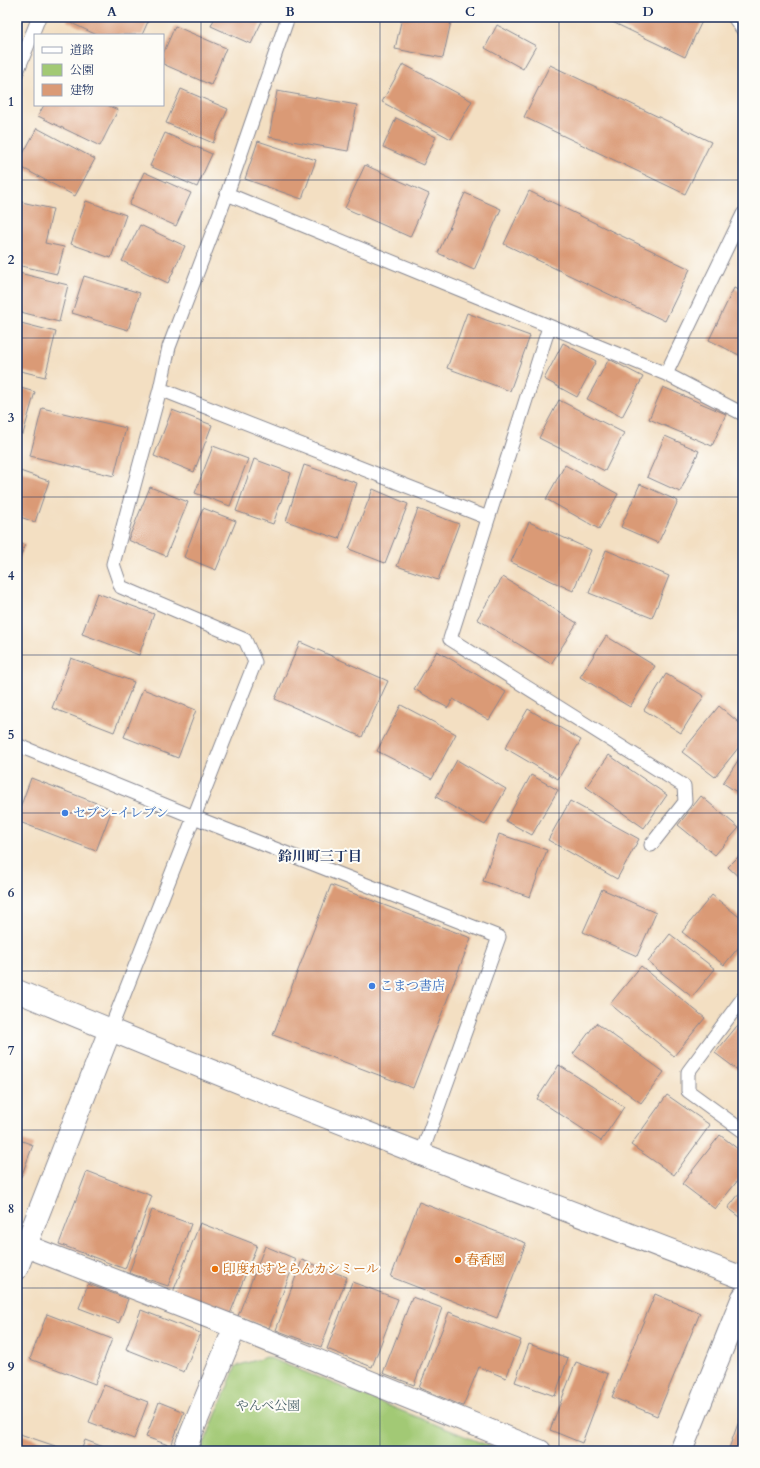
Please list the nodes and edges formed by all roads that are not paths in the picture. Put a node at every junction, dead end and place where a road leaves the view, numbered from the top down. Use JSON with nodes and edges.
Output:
{"nodes":[{"id":1,"x":39,"y":17,"type":"edge"},
{"id":2,"x":288,"y":17,"type":"edge"},
{"id":3,"x":734,"y":17,"type":"edge"},
{"id":4,"x":743,"y":30,"type":"edge"},
{"id":5,"x":17,"y":72,"type":"edge"},
{"id":6,"x":227,"y":194,"type":"junction"},
{"id":7,"x":743,"y":214,"type":"edge"},
{"id":8,"x":549,"y":327,"type":"junction"},
{"id":9,"x":666,"y":374,"type":"junction"},
{"id":10,"x":160,"y":389,"type":"junction"},
{"id":11,"x":743,"y":414,"type":"edge"},
{"id":12,"x":488,"y":518,"type":"junction"},
{"id":13,"x":17,"y":745,"type":"edge"},
{"id":14,"x":194,"y":817,"type":"junction"},
{"id":15,"x":651,"y":845,"type":"dead end"},
{"id":16,"x":17,"y":991,"type":"edge"},
{"id":17,"x":743,"y":998,"type":"edge"},
{"id":18,"x":110,"y":1030,"type":"junction"},
{"id":19,"x":743,"y":1131,"type":"edge"},
{"id":20,"x":422,"y":1155,"type":"junction"},
{"id":21,"x":26,"y":1246,"type":"junction"},
{"id":22,"x":17,"y":1268,"type":"edge"},
{"id":23,"x":743,"y":1278,"type":"edge"},
{"id":24,"x":743,"y":1297,"type":"edge"},
{"id":25,"x":235,"y":1327,"type":"junction"},
{"id":26,"x":184,"y":1451,"type":"edge"},
{"id":27,"x":540,"y":1451,"type":"edge"},
{"id":28,"x":681,"y":1451,"type":"edge"}],
"edges":[{"from":1,"to":5,"type":"lane"},
{"from":2,"to":6,"type":"lane"},
{"from":3,"to":4,"type":"lane"},
{"from":6,"to":8,"type":"lane"},
{"from":6,"to":10,"type":"lane"},
{"from":7,"to":9,"type":"lane"},
{"from":8,"to":9,"type":"lane"},
{"from":8,"to":12,"type":"lane"},
{"from":9,"to":11,"type":"lane"},
{"from":10,"to":12,"type":"lane"},
{"from":10,"to":14,"type":"lane"},
{"from":12,"to":15,"type":"lane"},
{"from":13,"to":14,"type":"lane"},
{"from":14,"to":18,"type":"lane"},
{"from":14,"to":20,"type":"lane"},
{"from":16,"to":18,"type":"street"},
{"from":17,"to":19,"type":"lane"},
{"from":18,"to":20,"type":"street"},
{"from":18,"to":21,"type":"street"},
{"from":20,"to":23,"type":"street"},
{"from":21,"to":22,"type":"street"},
{"from":21,"to":25,"type":"street"},
{"from":24,"to":28,"type":"street"},
{"from":25,"to":26,"type":"street"},
{"from":25,"to":27,"type":"street"}]}
